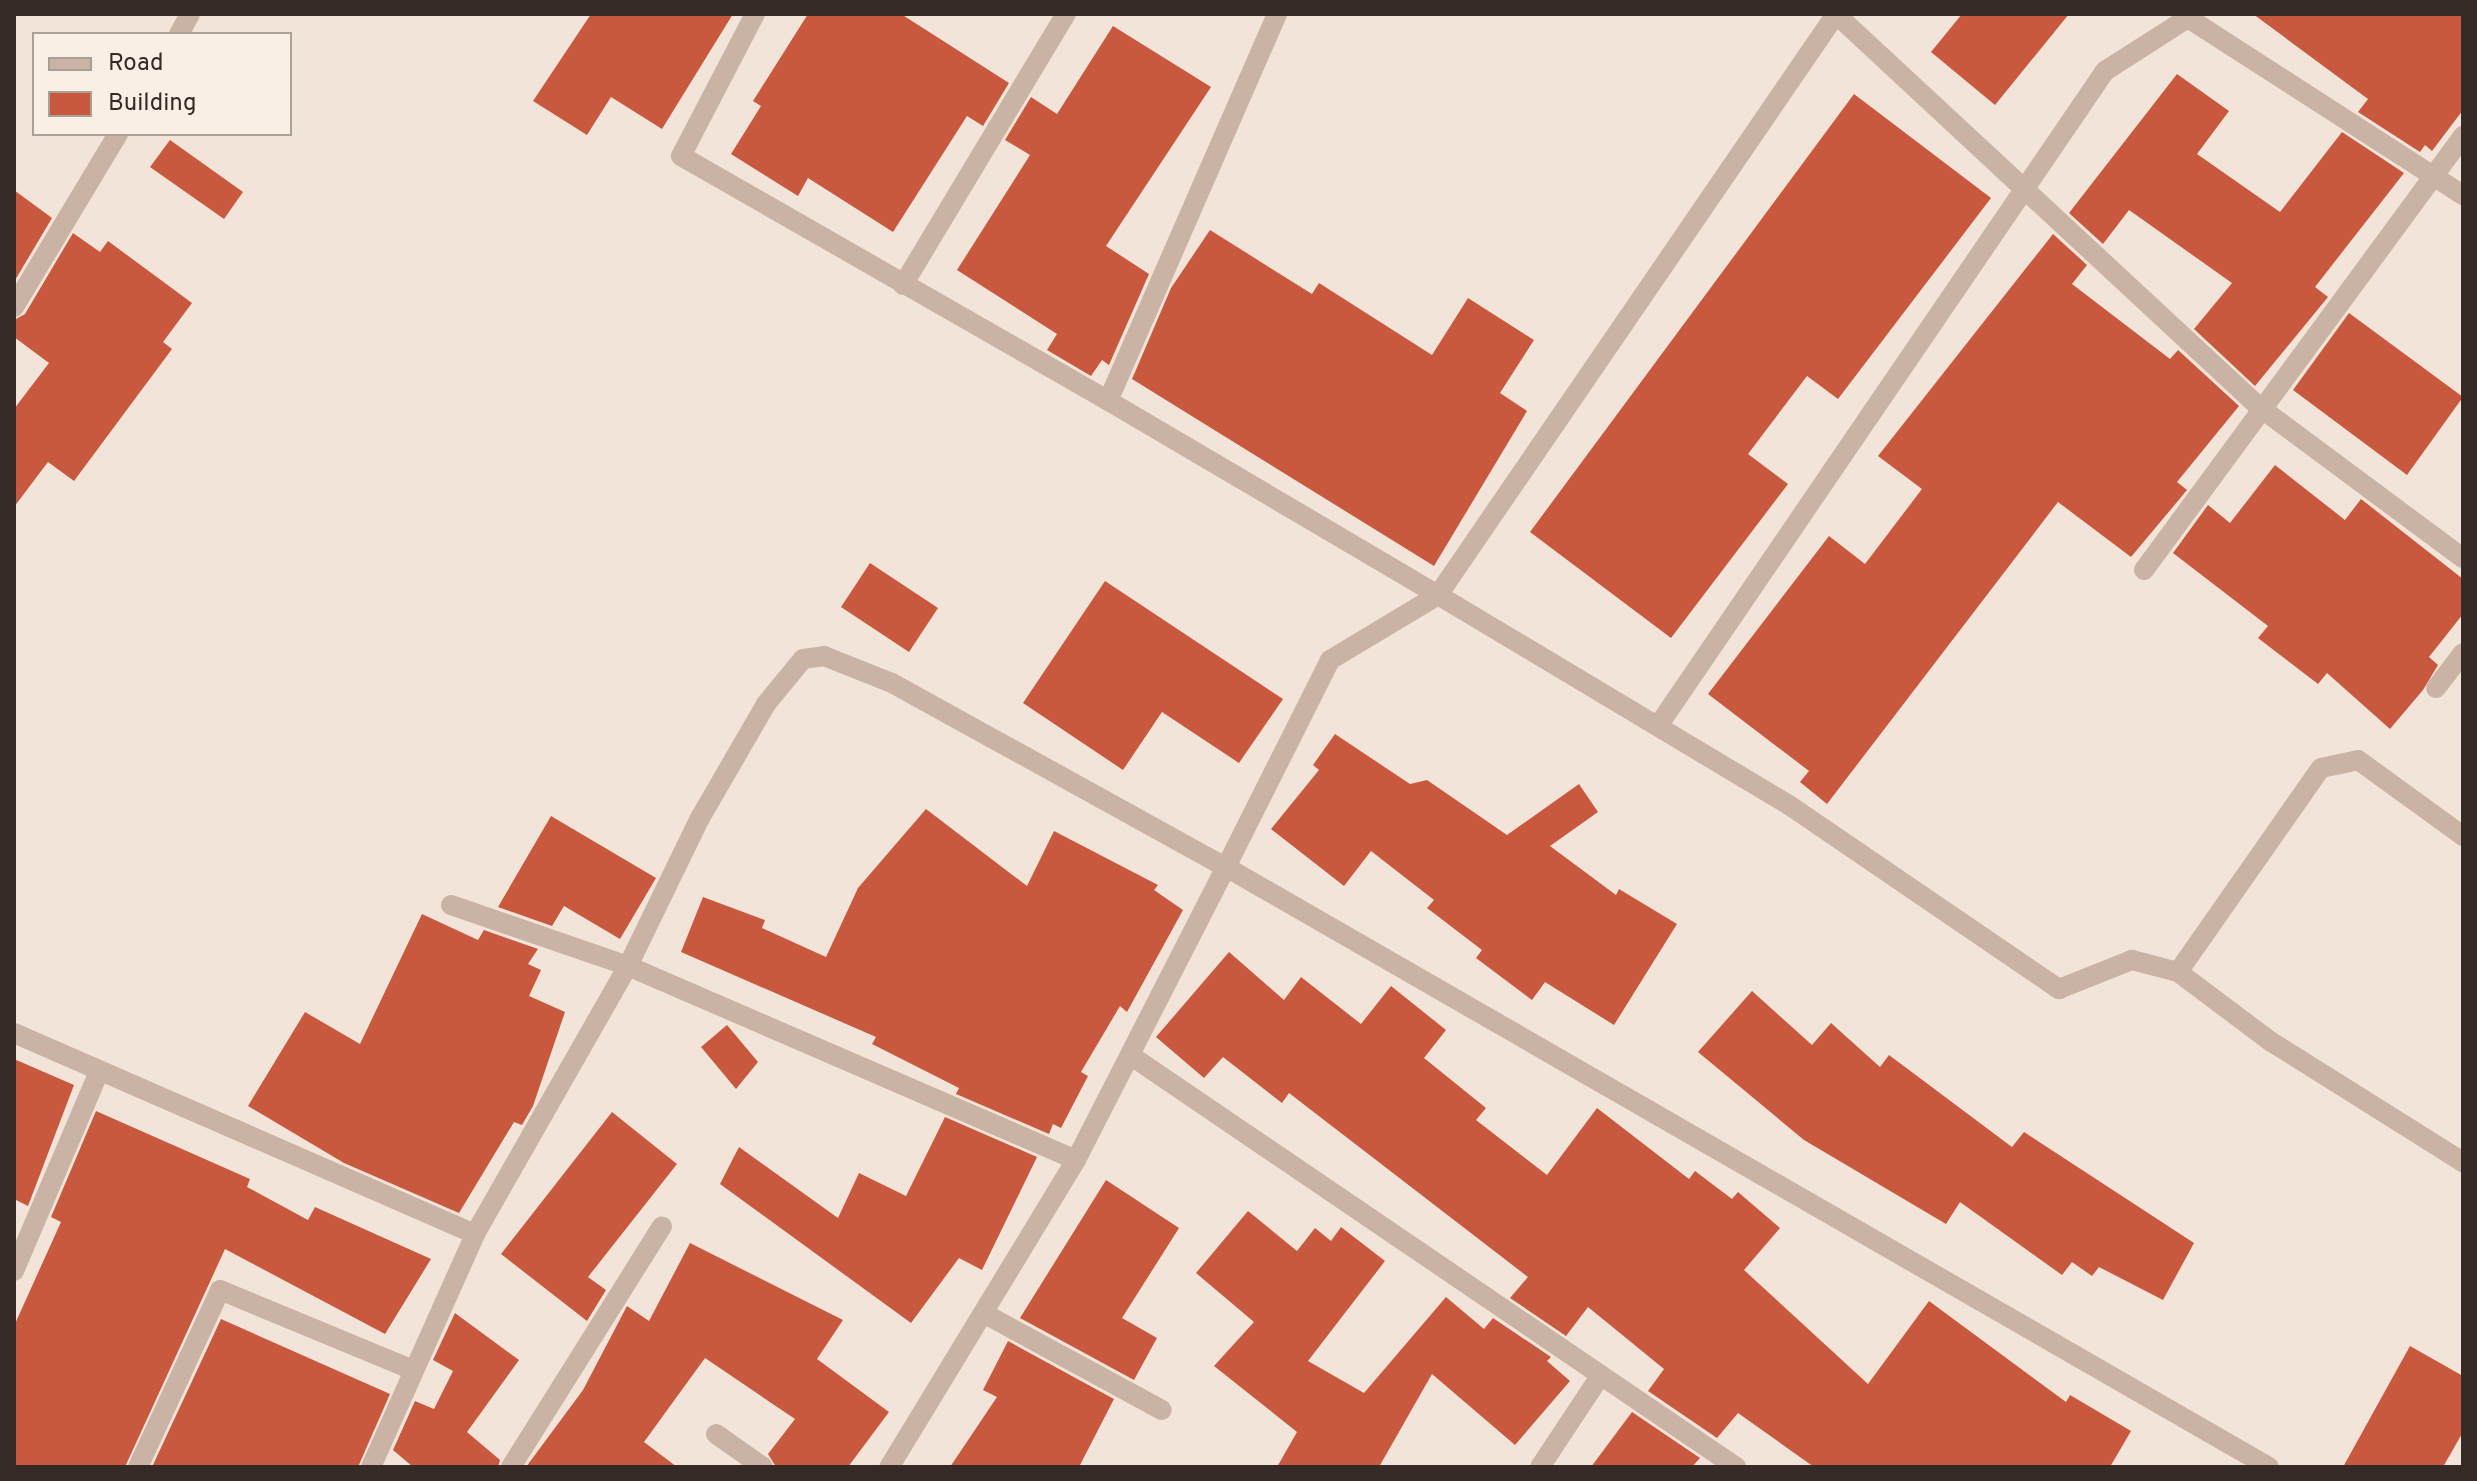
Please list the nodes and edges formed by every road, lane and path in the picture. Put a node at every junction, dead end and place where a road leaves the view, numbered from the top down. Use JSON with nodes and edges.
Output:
{"nodes":[{"id":1,"x":190,"y":14,"type":"edge"},
{"id":2,"x":755,"y":14,"type":"edge"},
{"id":3,"x":1066,"y":14,"type":"edge"},
{"id":4,"x":1838,"y":15,"type":"edge"},
{"id":5,"x":1273,"y":16,"type":"edge"},
{"id":6,"x":2190,"y":16,"type":"edge"},
{"id":7,"x":180,"y":32,"type":"edge"},
{"id":8,"x":117,"y":136,"type":"edge"},
{"id":9,"x":2463,"y":136,"type":"edge"},
{"id":10,"x":2433,"y":174,"type":"junction"},
{"id":11,"x":2022,"y":190,"type":"junction"},
{"id":12,"x":2463,"y":195,"type":"edge"},
{"id":13,"x":903,"y":285,"type":"junction"},
{"id":14,"x":14,"y":307,"type":"edge"},
{"id":15,"x":1108,"y":401,"type":"junction"},
{"id":16,"x":2258,"y":406,"type":"junction"},
{"id":17,"x":2463,"y":558,"type":"edge"},
{"id":18,"x":2144,"y":570,"type":"dead end"},
{"id":19,"x":1438,"y":595,"type":"junction"},
{"id":20,"x":2463,"y":653,"type":"edge"},
{"id":21,"x":2436,"y":688,"type":"dead end"},
{"id":22,"x":1658,"y":726,"type":"junction"},
{"id":23,"x":2463,"y":836,"type":"edge"},
{"id":24,"x":1226,"y":867,"type":"junction"},
{"id":25,"x":451,"y":905,"type":"dead end"},
{"id":26,"x":628,"y":966,"type":"junction"},
{"id":27,"x":2178,"y":972,"type":"junction"},
{"id":28,"x":14,"y":1033,"type":"edge"},
{"id":29,"x":1130,"y":1055,"type":"junction"},
{"id":30,"x":98,"y":1074,"type":"junction"},
{"id":31,"x":1076,"y":1160,"type":"junction"},
{"id":32,"x":2463,"y":1162,"type":"edge"},
{"id":33,"x":662,"y":1226,"type":"dead end"},
{"id":34,"x":475,"y":1234,"type":"junction"},
{"id":35,"x":14,"y":1271,"type":"edge"},
{"id":36,"x":985,"y":1314,"type":"junction"},
{"id":37,"x":413,"y":1370,"type":"junction"},
{"id":38,"x":1601,"y":1375,"type":"junction"},
{"id":39,"x":1162,"y":1410,"type":"dead end"},
{"id":40,"x":716,"y":1434,"type":"dead end"},
{"id":41,"x":138,"y":1467,"type":"edge"},
{"id":42,"x":371,"y":1467,"type":"edge"},
{"id":43,"x":511,"y":1467,"type":"edge"},
{"id":44,"x":763,"y":1467,"type":"edge"},
{"id":45,"x":889,"y":1467,"type":"edge"},
{"id":46,"x":1540,"y":1467,"type":"edge"},
{"id":47,"x":1736,"y":1467,"type":"edge"},
{"id":48,"x":2269,"y":1467,"type":"edge"}],
"edges":[{"from":1,"to":7,"type":"street"},
{"from":2,"to":13,"type":"street"},
{"from":3,"to":13,"type":"street"},
{"from":4,"to":11,"type":"street"},
{"from":4,"to":19,"type":"street"},
{"from":5,"to":15,"type":"street"},
{"from":6,"to":10,"type":"street"},
{"from":6,"to":11,"type":"street"},
{"from":8,"to":14,"type":"street"},
{"from":9,"to":10,"type":"street"},
{"from":10,"to":12,"type":"street"},
{"from":10,"to":16,"type":"street"},
{"from":11,"to":16,"type":"street"},
{"from":11,"to":22,"type":"street"},
{"from":13,"to":15,"type":"street"},
{"from":15,"to":19,"type":"street"},
{"from":16,"to":17,"type":"street"},
{"from":16,"to":18,"type":"street"},
{"from":19,"to":22,"type":"street"},
{"from":19,"to":24,"type":"street"},
{"from":20,"to":21,"type":"street"},
{"from":22,"to":27,"type":"street"},
{"from":23,"to":27,"type":"street"},
{"from":24,"to":26,"type":"street"},
{"from":24,"to":29,"type":"street"},
{"from":24,"to":48,"type":"street"},
{"from":25,"to":26,"type":"street"},
{"from":26,"to":31,"type":"street"},
{"from":26,"to":34,"type":"street"},
{"from":27,"to":32,"type":"street"},
{"from":28,"to":30,"type":"street"},
{"from":29,"to":31,"type":"street"},
{"from":29,"to":38,"type":"street"},
{"from":30,"to":34,"type":"street"},
{"from":30,"to":35,"type":"street"},
{"from":31,"to":36,"type":"street"},
{"from":33,"to":43,"type":"street"},
{"from":34,"to":37,"type":"street"},
{"from":36,"to":39,"type":"street"},
{"from":36,"to":45,"type":"street"},
{"from":37,"to":41,"type":"street"},
{"from":37,"to":42,"type":"street"},
{"from":38,"to":46,"type":"street"},
{"from":38,"to":47,"type":"street"},
{"from":40,"to":44,"type":"street"}]}
